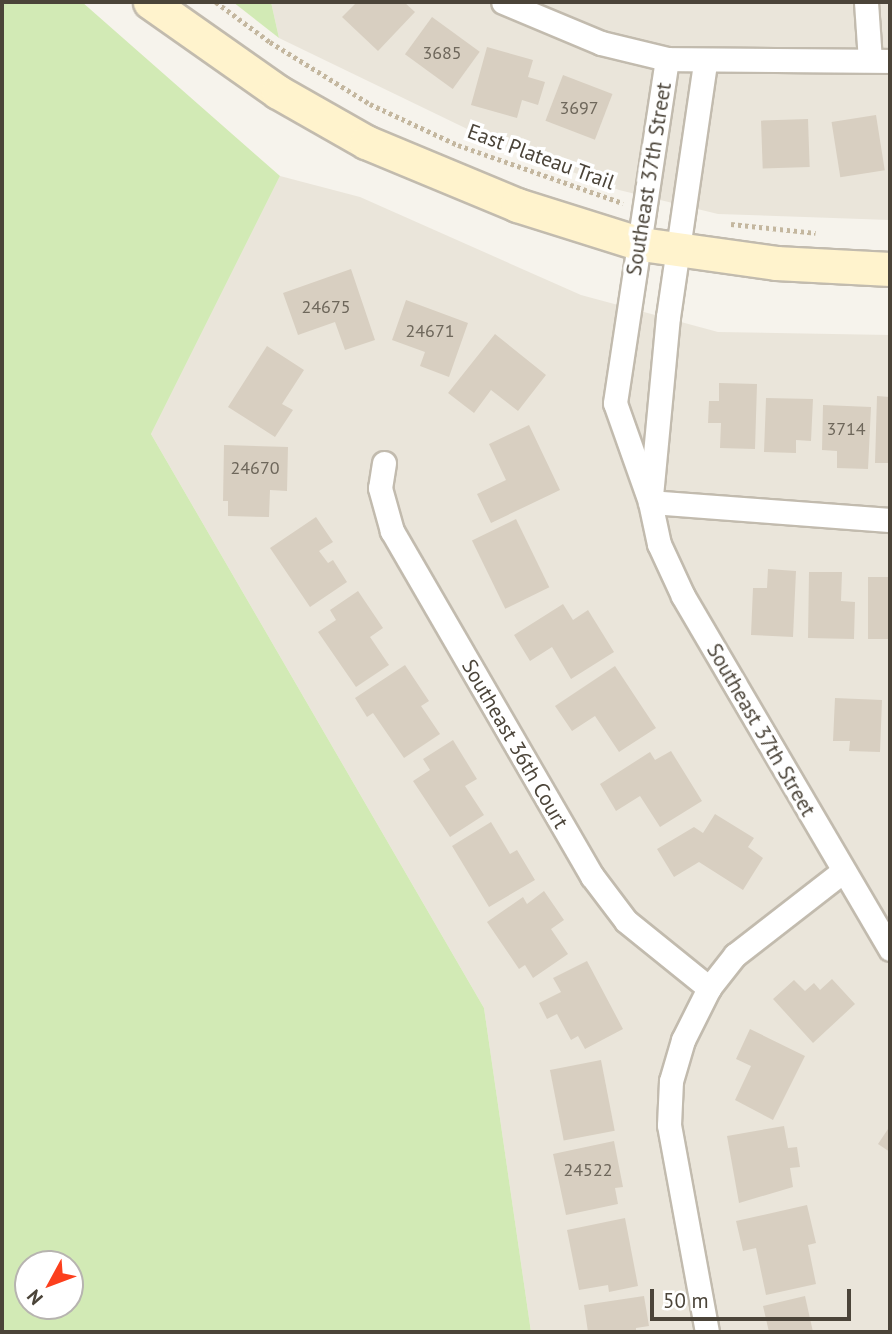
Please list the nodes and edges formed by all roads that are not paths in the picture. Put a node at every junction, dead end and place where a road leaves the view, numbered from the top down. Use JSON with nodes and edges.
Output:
{"nodes":[{"id":1,"x":150,"y":2,"type":"edge"},
{"id":2,"x":503,"y":2,"type":"edge"},
{"id":3,"x":866,"y":2,"type":"edge"},
{"id":4,"x":667,"y":59,"type":"junction"},
{"id":5,"x":880,"y":60,"type":"edge"},
{"id":6,"x":705,"y":62,"type":"junction"},
{"id":7,"x":682,"y":235,"type":"junction"},
{"id":8,"x":641,"y":244,"type":"junction"},
{"id":9,"x":890,"y":269,"type":"edge"},
{"id":10,"x":384,"y":464,"type":"dead end"},
{"id":11,"x":650,"y":502,"type":"junction"},
{"id":12,"x":890,"y":520,"type":"edge"},
{"id":13,"x":842,"y":872,"type":"junction"},
{"id":14,"x":890,"y":949,"type":"edge"},
{"id":15,"x":709,"y":988,"type":"junction"},
{"id":16,"x":707,"y":1332,"type":"edge"}],
"edges":[{"from":1,"to":8,"type":"street"},
{"from":2,"to":4,"type":"street"},
{"from":3,"to":5,"type":"street"},
{"from":4,"to":6,"type":"street"},
{"from":4,"to":8,"type":"street","name":"Southeast 37th Street"},
{"from":5,"to":6,"type":"street"},
{"from":6,"to":7,"type":"street","name":"Southeast 37th Street"},
{"from":7,"to":8,"type":"street"},
{"from":7,"to":9,"type":"street"},
{"from":7,"to":11,"type":"street","name":"Southeast 37th Street"},
{"from":8,"to":11,"type":"street","name":"Southeast 37th Street"},
{"from":10,"to":15,"type":"street","name":"Southeast 36th Court"},
{"from":11,"to":12,"type":"street"},
{"from":11,"to":13,"type":"street","name":"Southeast 37th Street"},
{"from":13,"to":14,"type":"street","name":"Southeast 37th Street"},
{"from":13,"to":15,"type":"street"},
{"from":15,"to":16,"type":"street"}]}
